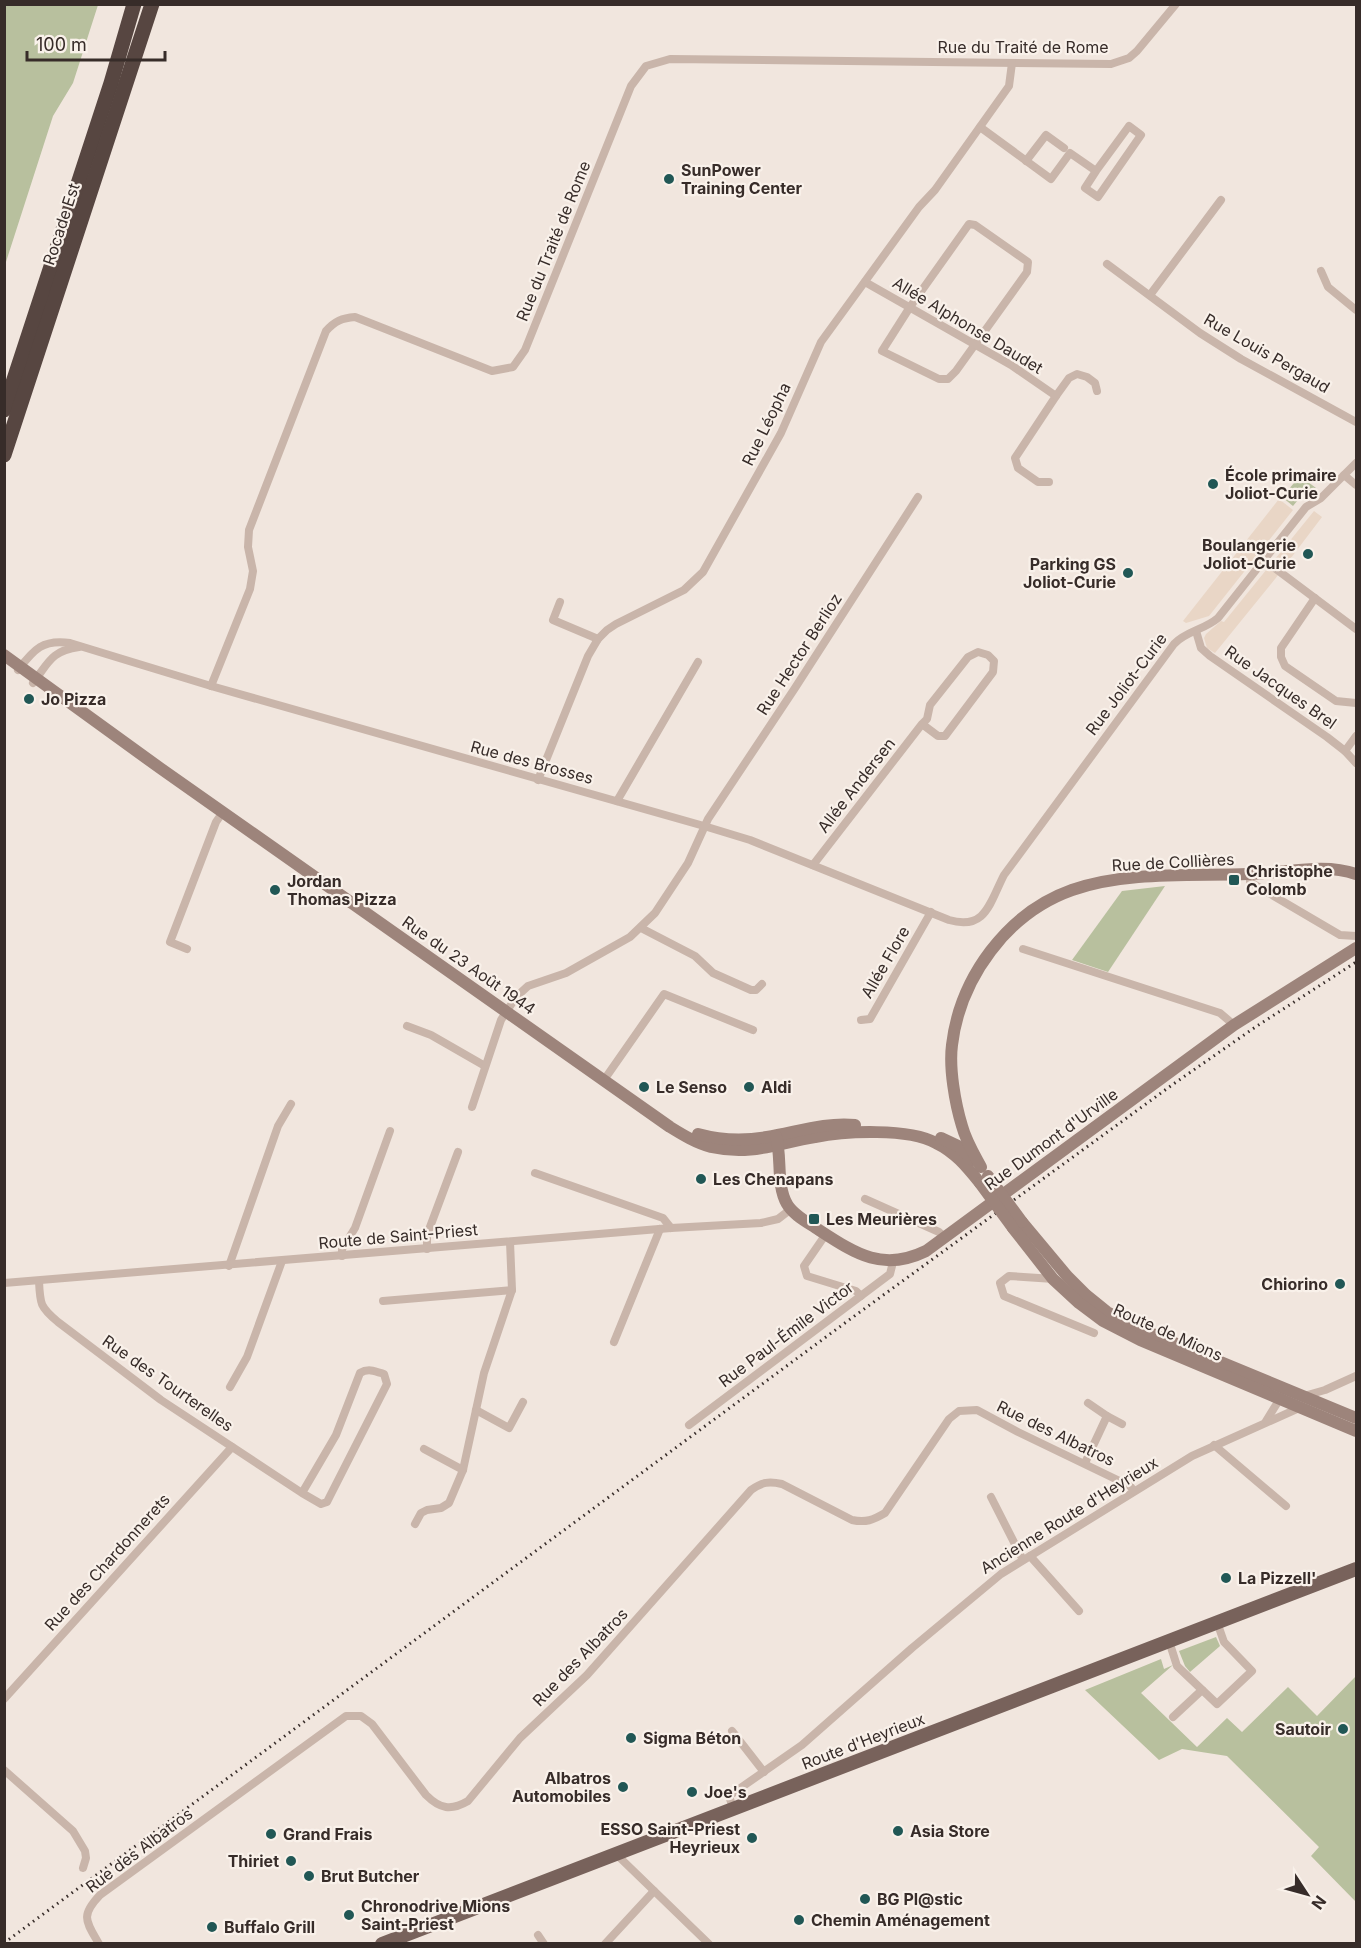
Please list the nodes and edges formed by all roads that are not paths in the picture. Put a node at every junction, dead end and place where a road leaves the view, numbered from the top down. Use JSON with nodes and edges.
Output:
{"nodes":[{"id":1,"x":135,"y":4,"type":"edge"},
{"id":2,"x":152,"y":4,"type":"edge"},
{"id":3,"x":1176,"y":4,"type":"edge"},
{"id":4,"x":1012,"y":63,"type":"junction"},
{"id":5,"x":980,"y":127,"type":"junction"},
{"id":6,"x":1064,"y":148,"type":"dead end"},
{"id":7,"x":1026,"y":161,"type":"junction"},
{"id":8,"x":1096,"y":171,"type":"junction"},
{"id":9,"x":1221,"y":200,"type":"dead end"},
{"id":10,"x":1107,"y":264,"type":"dead end"},
{"id":11,"x":1321,"y":271,"type":"dead end"},
{"id":12,"x":864,"y":282,"type":"junction"},
{"id":13,"x":1150,"y":296,"type":"junction"},
{"id":14,"x":910,"y":307,"type":"junction"},
{"id":15,"x":1356,"y":310,"type":"edge"},
{"id":16,"x":975,"y":344,"type":"junction"},
{"id":17,"x":1097,"y":391,"type":"dead end"},
{"id":18,"x":1056,"y":396,"type":"junction"},
{"id":19,"x":4,"y":410,"type":"edge"},
{"id":20,"x":1356,"y":422,"type":"edge"},
{"id":21,"x":4,"y":455,"type":"edge"},
{"id":22,"x":1356,"y":463,"type":"edge"},
{"id":23,"x":1344,"y":475,"type":"junction"},
{"id":24,"x":1049,"y":482,"type":"dead end"},
{"id":25,"x":1356,"y":485,"type":"edge"},
{"id":26,"x":918,"y":497,"type":"dead end"},
{"id":27,"x":1264,"y":560,"type":"junction"},
{"id":28,"x":1315,"y":598,"type":"junction"},
{"id":29,"x":560,"y":602,"type":"dead end"},
{"id":30,"x":1356,"y":629,"type":"edge"},
{"id":31,"x":1196,"y":631,"type":"junction"},
{"id":32,"x":598,"y":639,"type":"junction"},
{"id":33,"x":80,"y":646,"type":"junction"},
{"id":34,"x":4,"y":655,"type":"edge"},
{"id":35,"x":4,"y":662,"type":"edge"},
{"id":36,"x":698,"y":662,"type":"dead end"},
{"id":37,"x":19,"y":669,"type":"junction"},
{"id":38,"x":35,"y":681,"type":"junction"},
{"id":39,"x":211,"y":686,"type":"junction"},
{"id":40,"x":1356,"y":703,"type":"edge"},
{"id":41,"x":922,"y":724,"type":"junction"},
{"id":42,"x":1356,"y":736,"type":"edge"},
{"id":43,"x":1345,"y":751,"type":"junction"},
{"id":44,"x":1356,"y":763,"type":"edge"},
{"id":45,"x":538,"y":780,"type":"junction"},
{"id":46,"x":617,"y":801,"type":"junction"},
{"id":47,"x":224,"y":812,"type":"junction"},
{"id":48,"x":704,"y":826,"type":"junction"},
{"id":49,"x":813,"y":865,"type":"junction"},
{"id":50,"x":1250,"y":874,"type":"junction"},
{"id":51,"x":1356,"y":874,"type":"edge"},
{"id":52,"x":931,"y":912,"type":"junction"},
{"id":53,"x":970,"y":923,"type":"joint"},
{"id":54,"x":641,"y":928,"type":"junction"},
{"id":55,"x":1356,"y":936,"type":"edge"},
{"id":56,"x":1356,"y":948,"type":"edge"},
{"id":57,"x":187,"y":949,"type":"dead end"},
{"id":58,"x":1023,"y":949,"type":"dead end"},
{"id":59,"x":762,"y":984,"type":"dead end"},
{"id":60,"x":506,"y":1011,"type":"junction"},
{"id":61,"x":861,"y":1020,"type":"dead end"},
{"id":62,"x":1234,"y":1025,"type":"junction"},
{"id":63,"x":407,"y":1026,"type":"dead end"},
{"id":64,"x":753,"y":1030,"type":"dead end"},
{"id":65,"x":485,"y":1066,"type":"junction"},
{"id":66,"x":604,"y":1080,"type":"junction"},
{"id":67,"x":291,"y":1104,"type":"dead end"},
{"id":68,"x":472,"y":1107,"type":"dead end"},
{"id":69,"x":390,"y":1131,"type":"dead end"},
{"id":70,"x":771,"y":1142,"type":"junction"},
{"id":71,"x":458,"y":1152,"type":"dead end"},
{"id":72,"x":535,"y":1173,"type":"dead end"},
{"id":73,"x":983,"y":1175,"type":"junction"},
{"id":74,"x":865,"y":1199,"type":"dead end"},
{"id":75,"x":791,"y":1209,"type":"junction"},
{"id":76,"x":1018,"y":1225,"type":"junction"},
{"id":77,"x":671,"y":1227,"type":"junction"},
{"id":78,"x":660,"y":1229,"type":"junction"},
{"id":79,"x":825,"y":1234,"type":"junction"},
{"id":80,"x":945,"y":1237,"type":"junction"},
{"id":81,"x":510,"y":1242,"type":"junction"},
{"id":82,"x":427,"y":1249,"type":"junction"},
{"id":83,"x":342,"y":1256,"type":"junction"},
{"id":84,"x":282,"y":1261,"type":"junction"},
{"id":85,"x":893,"y":1262,"type":"junction"},
{"id":86,"x":229,"y":1266,"type":"junction"},
{"id":87,"x":1067,"y":1276,"type":"junction"},
{"id":88,"x":1053,"y":1279,"type":"junction"},
{"id":89,"x":39,"y":1281,"type":"junction"},
{"id":90,"x":4,"y":1283,"type":"edge"},
{"id":91,"x":512,"y":1290,"type":"junction"},
{"id":92,"x":861,"y":1296,"type":"junction"},
{"id":93,"x":383,"y":1301,"type":"dead end"},
{"id":94,"x":1094,"y":1333,"type":"dead end"},
{"id":95,"x":614,"y":1342,"type":"dead end"},
{"id":96,"x":1356,"y":1376,"type":"edge"},
{"id":97,"x":230,"y":1387,"type":"dead end"},
{"id":98,"x":1283,"y":1394,"type":"junction"},
{"id":99,"x":523,"y":1402,"type":"dead end"},
{"id":100,"x":1301,"y":1402,"type":"junction"},
{"id":101,"x":1088,"y":1403,"type":"dead end"},
{"id":102,"x":476,"y":1410,"type":"junction"},
{"id":103,"x":1107,"y":1416,"type":"junction"},
{"id":104,"x":1356,"y":1418,"type":"edge"},
{"id":105,"x":1266,"y":1421,"type":"junction"},
{"id":106,"x":1122,"y":1424,"type":"dead end"},
{"id":107,"x":689,"y":1425,"type":"dead end"},
{"id":108,"x":1356,"y":1431,"type":"edge"},
{"id":109,"x":1214,"y":1445,"type":"junction"},
{"id":110,"x":232,"y":1447,"type":"junction"},
{"id":111,"x":424,"y":1449,"type":"dead end"},
{"id":112,"x":1085,"y":1463,"type":"junction"},
{"id":113,"x":463,"y":1470,"type":"junction"},
{"id":114,"x":1134,"y":1491,"type":"junction"},
{"id":115,"x":302,"y":1493,"type":"junction"},
{"id":116,"x":991,"y":1497,"type":"dead end"},
{"id":117,"x":1286,"y":1506,"type":"dead end"},
{"id":118,"x":415,"y":1524,"type":"dead end"},
{"id":119,"x":1027,"y":1558,"type":"junction"},
{"id":120,"x":1356,"y":1569,"type":"edge"},
{"id":121,"x":1079,"y":1611,"type":"dead end"},
{"id":122,"x":1217,"y":1622,"type":"junction"},
{"id":123,"x":1169,"y":1641,"type":"junction"},
{"id":124,"x":1202,"y":1690,"type":"junction"},
{"id":125,"x":4,"y":1699,"type":"edge"},
{"id":126,"x":1173,"y":1717,"type":"dead end"},
{"id":127,"x":732,"y":1731,"type":"dead end"},
{"id":128,"x":4,"y":1770,"type":"edge"},
{"id":129,"x":764,"y":1772,"type":"junction"},
{"id":130,"x":733,"y":1808,"type":"junction"},
{"id":131,"x":616,"y":1854,"type":"junction"},
{"id":132,"x":83,"y":1868,"type":"dead end"},
{"id":133,"x":654,"y":1891,"type":"junction"},
{"id":134,"x":538,"y":1935,"type":"dead end"},
{"id":135,"x":99,"y":1944,"type":"edge"},
{"id":136,"x":382,"y":1944,"type":"edge"},
{"id":137,"x":544,"y":1944,"type":"edge"},
{"id":138,"x":605,"y":1944,"type":"edge"},
{"id":139,"x":709,"y":1944,"type":"edge"}],
"edges":[{"from":1,"to":19,"type":"highway","name":"Rocade Est"},
{"from":2,"to":21,"type":"highway","name":"Rocade Est"},
{"from":3,"to":4,"type":"street","name":"Rue du Traité de Rome"},
{"from":4,"to":5,"type":"street","name":"Rue Léopha"},
{"from":4,"to":39,"type":"street","name":"Rue du Traité de Rome"},
{"from":5,"to":7,"type":"street"},
{"from":5,"to":12,"type":"street","name":"Rue Léopha"},
{"from":6,"to":7,"type":"street"},
{"from":7,"to":8,"type":"street"},
{"from":8,"to":8,"type":"street"},
{"from":9,"to":13,"type":"street"},
{"from":10,"to":13,"type":"street","name":"Rue Louis Pergaud"},
{"from":11,"to":15,"type":"street"},
{"from":12,"to":14,"type":"street","name":"Allée Alphonse Daudet"},
{"from":12,"to":32,"type":"street","name":"Rue Léopha"},
{"from":13,"to":20,"type":"street","name":"Rue Louis Pergaud"},
{"from":14,"to":16,"type":"street","name":"Allée Alphonse Daudet"},
{"from":14,"to":16,"type":"street"},
{"from":14,"to":16,"type":"street"},
{"from":16,"to":18,"type":"street","name":"Allée Alphonse Daudet"},
{"from":17,"to":18,"type":"street"},
{"from":18,"to":24,"type":"street"},
{"from":22,"to":23,"type":"street","name":"Rue Joliot-Curie"},
{"from":23,"to":25,"type":"street"},
{"from":23,"to":27,"type":"street","name":"Rue Joliot-Curie"},
{"from":26,"to":48,"type":"street","name":"Rue Hector Berlioz"},
{"from":27,"to":28,"type":"street"},
{"from":27,"to":31,"type":"street","name":"Rue Joliot-Curie"},
{"from":28,"to":30,"type":"street"},
{"from":28,"to":40,"type":"street"},
{"from":29,"to":32,"type":"street"},
{"from":31,"to":43,"type":"street","name":"Rue Jacques Brel"},
{"from":31,"to":53,"type":"street","name":"Rue Joliot-Curie"},
{"from":32,"to":45,"type":"street","name":"Rue Léopha"},
{"from":33,"to":37,"type":"street","name":"Rue des Brosses"},
{"from":33,"to":38,"type":"street"},
{"from":33,"to":39,"type":"street","name":"Rue des Brosses"},
{"from":34,"to":37,"type":"main road","name":"Rue du 23 Août 1944"},
{"from":35,"to":37,"type":"main road","name":"Rue du 23 Août 1944"},
{"from":36,"to":46,"type":"street"},
{"from":37,"to":38,"type":"main road","name":"Rue du 23 Août 1944"},
{"from":38,"to":47,"type":"main road","name":"Rue du 23 Août 1944"},
{"from":39,"to":45,"type":"street","name":"Rue des Brosses"},
{"from":41,"to":41,"type":"street","name":"Allée Andersen"},
{"from":41,"to":49,"type":"street","name":"Allée Andersen"},
{"from":42,"to":43,"type":"street"},
{"from":43,"to":44,"type":"street","name":"Rue Jacques Brel"},
{"from":45,"to":46,"type":"street","name":"Rue des Brosses"},
{"from":46,"to":48,"type":"street","name":"Rue des Brosses"},
{"from":47,"to":57,"type":"street"},
{"from":47,"to":60,"type":"main road","name":"Rue du 23 Août 1944"},
{"from":48,"to":49,"type":"street","name":"Rue des Brosses"},
{"from":48,"to":54,"type":"street","name":"Rue Hector Berlioz"},
{"from":49,"to":52,"type":"street","name":"Rue des Brosses"},
{"from":50,"to":51,"type":"main road","name":"Rue de Collières"},
{"from":50,"to":55,"type":"street"},
{"from":50,"to":73,"type":"main road","name":"Rue de Collières"},
{"from":52,"to":53,"type":"street","name":"Rue des Brosses"},
{"from":52,"to":61,"type":"street","name":"Allée Flore"},
{"from":54,"to":59,"type":"street"},
{"from":54,"to":60,"type":"street","name":"Rue Hector Berlioz"},
{"from":56,"to":62,"type":"main road","name":"Rue Dumont d'Urville"},
{"from":58,"to":62,"type":"street"},
{"from":60,"to":65,"type":"street"},
{"from":60,"to":66,"type":"main road","name":"Rue du 23 Août 1944"},
{"from":62,"to":80,"type":"main road","name":"Rue Dumont d'Urville"},
{"from":63,"to":65,"type":"street"},
{"from":64,"to":66,"type":"street"},
{"from":65,"to":68,"type":"street"},
{"from":66,"to":70,"type":"main road","name":"Rue du 23 Août 1944"},
{"from":67,"to":86,"type":"street"},
{"from":69,"to":83,"type":"street"},
{"from":70,"to":73,"type":"main road","name":"Rue du 23 Août 1944"},
{"from":70,"to":75,"type":"main road"},
{"from":71,"to":82,"type":"street"},
{"from":72,"to":77,"type":"street"},
{"from":73,"to":76,"type":"main road","bridge":true},
{"from":74,"to":80,"type":"street"},
{"from":75,"to":77,"type":"street","name":"Route de Saint-Priest"},
{"from":75,"to":79,"type":"main road","name":"Rue Dumont d'Urville"},
{"from":76,"to":87,"type":"main road","name":"Route de Mions"},
{"from":76,"to":88,"type":"main road","name":"Route de Mions"},
{"from":77,"to":78,"type":"street","name":"Route de Saint-Priest"},
{"from":78,"to":81,"type":"street","name":"Route de Saint-Priest"},
{"from":78,"to":95,"type":"street"},
{"from":79,"to":85,"type":"main road","name":"Rue Dumont d'Urville"},
{"from":79,"to":92,"type":"street"},
{"from":80,"to":85,"type":"main road","name":"Rue Dumont d'Urville"},
{"from":81,"to":82,"type":"street","name":"Route de Saint-Priest"},
{"from":81,"to":91,"type":"street"},
{"from":82,"to":83,"type":"street","name":"Route de Saint-Priest"},
{"from":83,"to":84,"type":"street","name":"Route de Saint-Priest"},
{"from":84,"to":86,"type":"street","name":"Route de Saint-Priest"},
{"from":84,"to":97,"type":"street"},
{"from":85,"to":92,"type":"street","name":"Rue Paul-Émile Victor"},
{"from":86,"to":89,"type":"street","name":"Route de Saint-Priest"},
{"from":87,"to":88,"type":"street"},
{"from":87,"to":98,"type":"main road","name":"Route de Mions"},
{"from":88,"to":94,"type":"street"},
{"from":88,"to":98,"type":"main road","name":"Route de Mions"},
{"from":89,"to":90,"type":"street","name":"Route de Saint-Priest"},
{"from":89,"to":110,"type":"street","name":"Rue des Tourterelles"},
{"from":91,"to":93,"type":"street"},
{"from":91,"to":102,"type":"street"},
{"from":92,"to":107,"type":"street","name":"Rue Paul-Émile Victor"},
{"from":96,"to":100,"type":"street","name":"Ancienne Route d'Heyrieux"},
{"from":98,"to":100,"type":"main road","name":"Route de Mions"},
{"from":98,"to":105,"type":"street"},
{"from":99,"to":102,"type":"street"},
{"from":100,"to":104,"type":"main road","name":"Route de Mions"},
{"from":100,"to":105,"type":"street","name":"Ancienne Route d'Heyrieux"},
{"from":100,"to":108,"type":"main road","name":"Route de Mions"},
{"from":101,"to":103,"type":"street"},
{"from":102,"to":113,"type":"street"},
{"from":103,"to":106,"type":"street"},
{"from":103,"to":112,"type":"street"},
{"from":105,"to":109,"type":"street","name":"Ancienne Route d'Heyrieux"},
{"from":109,"to":114,"type":"street","name":"Ancienne Route d'Heyrieux"},
{"from":109,"to":117,"type":"street"},
{"from":110,"to":115,"type":"street","name":"Rue des Tourterelles"},
{"from":110,"to":125,"type":"street","name":"Rue des Chardonnerets"},
{"from":111,"to":113,"type":"street"},
{"from":112,"to":114,"type":"street","name":"Rue des Albatros"},
{"from":112,"to":135,"type":"street","name":"Rue des Albatros"},
{"from":113,"to":118,"type":"street"},
{"from":114,"to":119,"type":"street","name":"Ancienne Route d'Heyrieux"},
{"from":115,"to":115,"type":"street","name":"Rue des Tourterelles"},
{"from":116,"to":119,"type":"street"},
{"from":119,"to":121,"type":"street"},
{"from":119,"to":129,"type":"street","name":"Ancienne Route d'Heyrieux"},
{"from":120,"to":122,"type":"main road","name":"Route d'Heyrieux"},
{"from":122,"to":123,"type":"main road","name":"Route d'Heyrieux"},
{"from":122,"to":124,"type":"street"},
{"from":123,"to":124,"type":"street"},
{"from":123,"to":130,"type":"main road","name":"Route d'Heyrieux"},
{"from":124,"to":126,"type":"street"},
{"from":127,"to":129,"type":"street"},
{"from":128,"to":132,"type":"street"},
{"from":129,"to":130,"type":"street","name":"Ancienne Route d'Heyrieux"},
{"from":130,"to":131,"type":"main road","name":"Route d'Heyrieux"},
{"from":131,"to":133,"type":"street"},
{"from":131,"to":136,"type":"main road","name":"Route d'Heyrieux"},
{"from":133,"to":138,"type":"street"},
{"from":133,"to":139,"type":"street"},
{"from":134,"to":137,"type":"street"}]}
